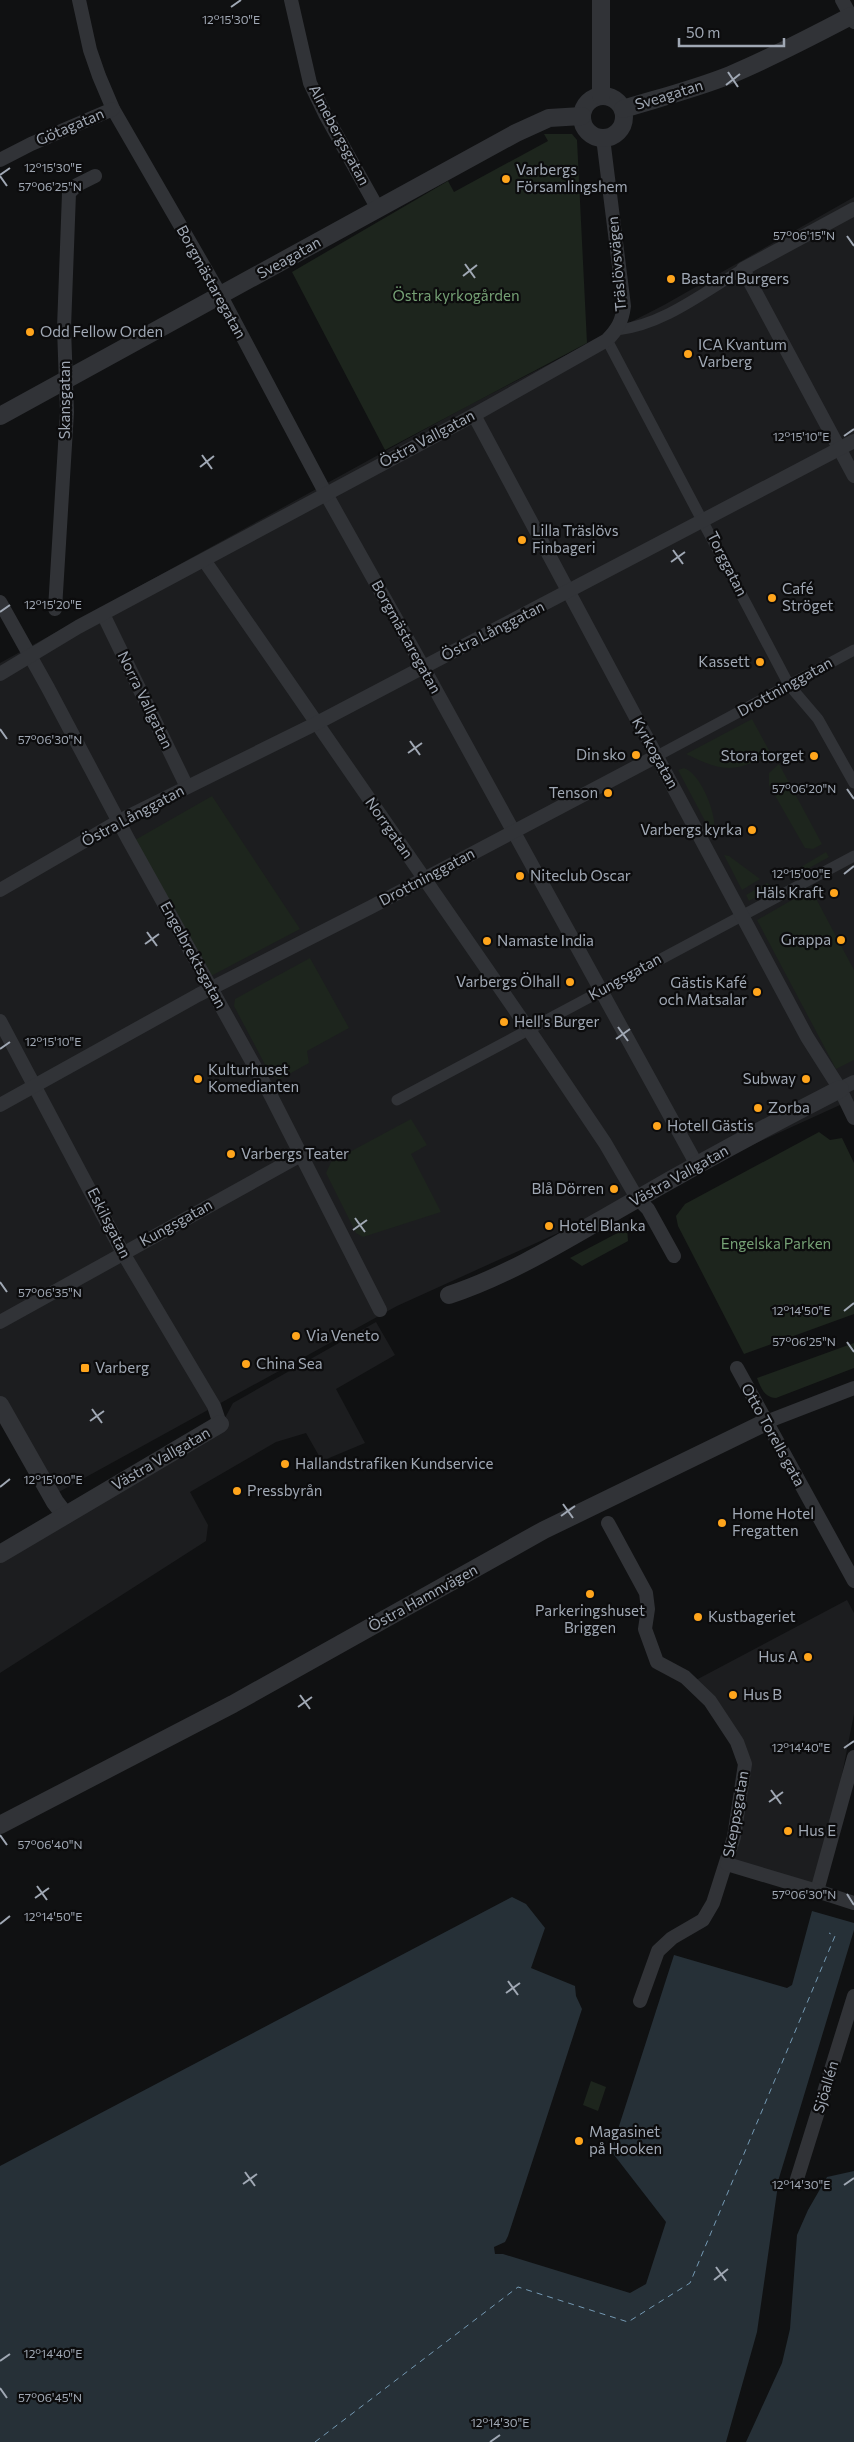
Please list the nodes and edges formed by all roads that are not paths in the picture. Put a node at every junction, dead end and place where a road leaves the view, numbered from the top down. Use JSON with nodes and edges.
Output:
{"nodes":[{"id":1,"x":79,"y":0,"type":"edge"},
{"id":2,"x":292,"y":0,"type":"edge"},
{"id":3,"x":601,"y":0,"type":"edge"},
{"id":4,"x":842,"y":0,"type":"edge"},
{"id":5,"x":852,"y":19,"type":"edge"},
{"id":6,"x":601,"y":96,"type":"junction"},
{"id":7,"x":114,"y":109,"type":"junction"},
{"id":8,"x":623,"y":109,"type":"junction"},
{"id":9,"x":582,"y":116,"type":"junction"},
{"id":10,"x":603,"y":138,"type":"junction"},
{"id":11,"x":0,"y":160,"type":"edge"},
{"id":12,"x":94,"y":176,"type":"dead end"},
{"id":13,"x":378,"y":209,"type":"junction"},
{"id":14,"x":854,"y":209,"type":"edge"},
{"id":15,"x":743,"y":270,"type":"junction"},
{"id":16,"x":221,"y":296,"type":"junction"},
{"id":17,"x":612,"y":335,"type":"junction"},
{"id":18,"x":65,"y":379,"type":"junction"},
{"id":19,"x":474,"y":415,"type":"junction"},
{"id":20,"x":0,"y":416,"type":"edge"},
{"id":21,"x":854,"y":441,"type":"edge"},
{"id":22,"x":839,"y":449,"type":"junction"},
{"id":23,"x":854,"y":476,"type":"edge"},
{"id":24,"x":326,"y":494,"type":"junction"},
{"id":25,"x":704,"y":521,"type":"junction"},
{"id":26,"x":204,"y":560,"type":"junction"},
{"id":27,"x":568,"y":592,"type":"junction"},
{"id":28,"x":0,"y":602,"type":"edge"},
{"id":29,"x":55,"y":609,"type":"dead end"},
{"id":30,"x":103,"y":614,"type":"junction"},
{"id":31,"x":854,"y":650,"type":"edge"},
{"id":32,"x":29,"y":656,"type":"junction"},
{"id":33,"x":423,"y":667,"type":"junction"},
{"id":34,"x":0,"y":674,"type":"edge"},
{"id":35,"x":789,"y":685,"type":"junction"},
{"id":36,"x":317,"y":723,"type":"junction"},
{"id":37,"x":656,"y":756,"type":"junction"},
{"id":38,"x":854,"y":783,"type":"edge"},
{"id":39,"x":187,"y":787,"type":"junction"},
{"id":40,"x":118,"y":821,"type":"junction"},
{"id":41,"x":513,"y":831,"type":"junction"},
{"id":42,"x":854,"y":856,"type":"edge"},
{"id":43,"x":424,"y":879,"type":"junction"},
{"id":44,"x":0,"y":890,"type":"edge"},
{"id":45,"x":742,"y":914,"type":"junction"},
{"id":46,"x":213,"y":988,"type":"junction"},
{"id":47,"x":602,"y":990,"type":"junction"},
{"id":48,"x":0,"y":1021,"type":"edge"},
{"id":49,"x":529,"y":1030,"type":"junction"},
{"id":50,"x":36,"y":1085,"type":"junction"},
{"id":51,"x":847,"y":1085,"type":"edge"},
{"id":52,"x":397,"y":1100,"type":"dead end"},
{"id":53,"x":0,"y":1105,"type":"edge"},
{"id":54,"x":854,"y":1118,"type":"edge"},
{"id":55,"x":301,"y":1155,"type":"junction"},
{"id":56,"x":697,"y":1165,"type":"junction"},
{"id":57,"x":637,"y":1198,"type":"junction"},
{"id":58,"x":124,"y":1253,"type":"junction"},
{"id":59,"x":674,"y":1256,"type":"dead end"},
{"id":60,"x":449,"y":1295,"type":"dead end"},
{"id":61,"x":380,"y":1310,"type":"dead end"},
{"id":62,"x":0,"y":1322,"type":"edge"},
{"id":63,"x":737,"y":1368,"type":"dead end"},
{"id":64,"x":854,"y":1388,"type":"edge"},
{"id":65,"x":0,"y":1405,"type":"edge"},
{"id":66,"x":766,"y":1422,"type":"junction"},
{"id":67,"x":220,"y":1424,"type":"joint"},
{"id":68,"x":65,"y":1515,"type":"junction"},
{"id":69,"x":608,"y":1523,"type":"dead end"},
{"id":70,"x":0,"y":1554,"type":"edge"},
{"id":71,"x":854,"y":1581,"type":"edge"},
{"id":72,"x":854,"y":1757,"type":"edge"},
{"id":73,"x":0,"y":1825,"type":"edge"},
{"id":74,"x":727,"y":1864,"type":"junction"},
{"id":75,"x":817,"y":1891,"type":"junction"},
{"id":76,"x":854,"y":1903,"type":"edge"},
{"id":77,"x":854,"y":1996,"type":"edge"},
{"id":78,"x":640,"y":2001,"type":"dead end"},
{"id":79,"x":797,"y":2179,"type":"dead end"}],
"edges":[{"from":1,"to":7,"type":"street"},
{"from":2,"to":13,"type":"street","name":"Almebergsgatan"},
{"from":3,"to":6,"type":"street"},
{"from":4,"to":5,"type":"street"},
{"from":5,"to":8,"type":"street","name":"Sveagatan"},
{"from":6,"to":8,"type":"street"},
{"from":6,"to":9,"type":"street"},
{"from":7,"to":11,"type":"street","name":"Götagatan"},
{"from":7,"to":16,"type":"street","name":"Borgmästaregatan"},
{"from":8,"to":10,"type":"street"},
{"from":9,"to":10,"type":"street"},
{"from":9,"to":13,"type":"street","name":"Sveagatan"},
{"from":10,"to":17,"type":"street","name":"Träslövsvägen"},
{"from":12,"to":18,"type":"street","name":"Skansgatan"},
{"from":13,"to":16,"type":"street","name":"Sveagatan"},
{"from":14,"to":15,"type":"street","name":"Östra Vallgatan"},
{"from":15,"to":17,"type":"street","name":"Östra Vallgatan"},
{"from":15,"to":22,"type":"street"},
{"from":16,"to":18,"type":"street","name":"Sveagatan"},
{"from":16,"to":24,"type":"street","name":"Borgmästaregatan"},
{"from":17,"to":19,"type":"street","name":"Östra Vallgatan"},
{"from":17,"to":25,"type":"street","name":"Torggatan"},
{"from":18,"to":20,"type":"street","name":"Sveagatan"},
{"from":18,"to":29,"type":"street","name":"Skansgatan"},
{"from":19,"to":24,"type":"street","name":"Östra Vallgatan"},
{"from":19,"to":27,"type":"street","name":"Kyrkogatan"},
{"from":21,"to":22,"type":"street","name":"Östra Långgatan"},
{"from":22,"to":23,"type":"street"},
{"from":22,"to":25,"type":"street","name":"Östra Långgatan"},
{"from":24,"to":26,"type":"street","name":"Östra Vallgatan"},
{"from":24,"to":33,"type":"street","name":"Borgmästaregatan"},
{"from":25,"to":27,"type":"street","name":"Östra Långgatan"},
{"from":25,"to":35,"type":"street","name":"Torggatan"},
{"from":26,"to":30,"type":"street","name":"Östra Vallgatan"},
{"from":26,"to":36,"type":"street","name":"Norrgatan"},
{"from":27,"to":33,"type":"street","name":"Östra Långgatan"},
{"from":27,"to":37,"type":"street","name":"Kyrkogatan"},
{"from":28,"to":32,"type":"street","name":"Engelbrektsgatan"},
{"from":30,"to":32,"type":"street","name":"Östra Vallgatan"},
{"from":30,"to":39,"type":"street","name":"Norra Vallgatan"},
{"from":31,"to":35,"type":"street","name":"Drottninggatan"},
{"from":32,"to":34,"type":"street","name":"Östra Vallgatan"},
{"from":32,"to":40,"type":"street","name":"Engelbrektsgatan"},
{"from":33,"to":36,"type":"street","name":"Östra Långgatan"},
{"from":33,"to":41,"type":"street","name":"Borgmästaregatan"},
{"from":35,"to":37,"type":"street","name":"Drottninggatan"},
{"from":35,"to":38,"type":"street","name":"Torggatan"},
{"from":36,"to":39,"type":"street","name":"Östra Långgatan"},
{"from":36,"to":43,"type":"street","name":"Norrgatan"},
{"from":37,"to":41,"type":"street","name":"Drottninggatan"},
{"from":37,"to":45,"type":"street","name":"Kyrkogatan"},
{"from":39,"to":40,"type":"street","name":"Östra Långgatan"},
{"from":40,"to":44,"type":"street","name":"Östra Långgatan"},
{"from":40,"to":46,"type":"street","name":"Engelbrektsgatan"},
{"from":41,"to":43,"type":"street","name":"Drottninggatan"},
{"from":41,"to":47,"type":"street","name":"Borgmästaregatan"},
{"from":42,"to":45,"type":"street","name":"Kungsgatan"},
{"from":43,"to":46,"type":"street","name":"Drottninggatan"},
{"from":43,"to":49,"type":"street","name":"Norrgatan"},
{"from":45,"to":47,"type":"street","name":"Kungsgatan"},
{"from":45,"to":51,"type":"street","name":"Kyrkogatan"},
{"from":46,"to":50,"type":"street","name":"Drottninggatan"},
{"from":46,"to":55,"type":"street","name":"Engelbrektsgatan"},
{"from":47,"to":49,"type":"street","name":"Kungsgatan"},
{"from":47,"to":56,"type":"street","name":"Borgmästaregatan"},
{"from":48,"to":50,"type":"street","name":"Eskilsgatan"},
{"from":49,"to":52,"type":"street","name":"Kungsgatan"},
{"from":49,"to":57,"type":"street","name":"Norrgatan"},
{"from":50,"to":53,"type":"street","name":"Drottninggatan"},
{"from":50,"to":58,"type":"street","name":"Eskilsgatan"},
{"from":51,"to":54,"type":"street","name":"Kyrkogatan"},
{"from":51,"to":56,"type":"street","name":"Västra Vallgatan"},
{"from":55,"to":58,"type":"street","name":"Kungsgatan"},
{"from":55,"to":61,"type":"street","name":"Engelbrektsgatan"},
{"from":56,"to":57,"type":"street","name":"Västra Vallgatan"},
{"from":57,"to":59,"type":"street"},
{"from":57,"to":60,"type":"street","name":"Västra Vallgatan"},
{"from":58,"to":62,"type":"street","name":"Kungsgatan"},
{"from":58,"to":67,"type":"street","name":"Eskilsgatan"},
{"from":63,"to":66,"type":"street","name":"Otto Torells gata"},
{"from":64,"to":66,"type":"street","name":"Östra Hamnvägen"},
{"from":65,"to":68,"type":"street"},
{"from":66,"to":71,"type":"street","name":"Otto Torells gata"},
{"from":66,"to":73,"type":"street","name":"Östra Hamnvägen"},
{"from":67,"to":68,"type":"street","name":"Västra Vallgatan"},
{"from":68,"to":70,"type":"street","name":"Västra Vallgatan"},
{"from":69,"to":74,"type":"street","name":"Skeppsgatan"},
{"from":72,"to":75,"type":"street"},
{"from":74,"to":75,"type":"street"},
{"from":74,"to":78,"type":"street","name":"Skeppsgatan"},
{"from":75,"to":76,"type":"street"},
{"from":77,"to":79,"type":"street","name":"Sjöallén"}]}
